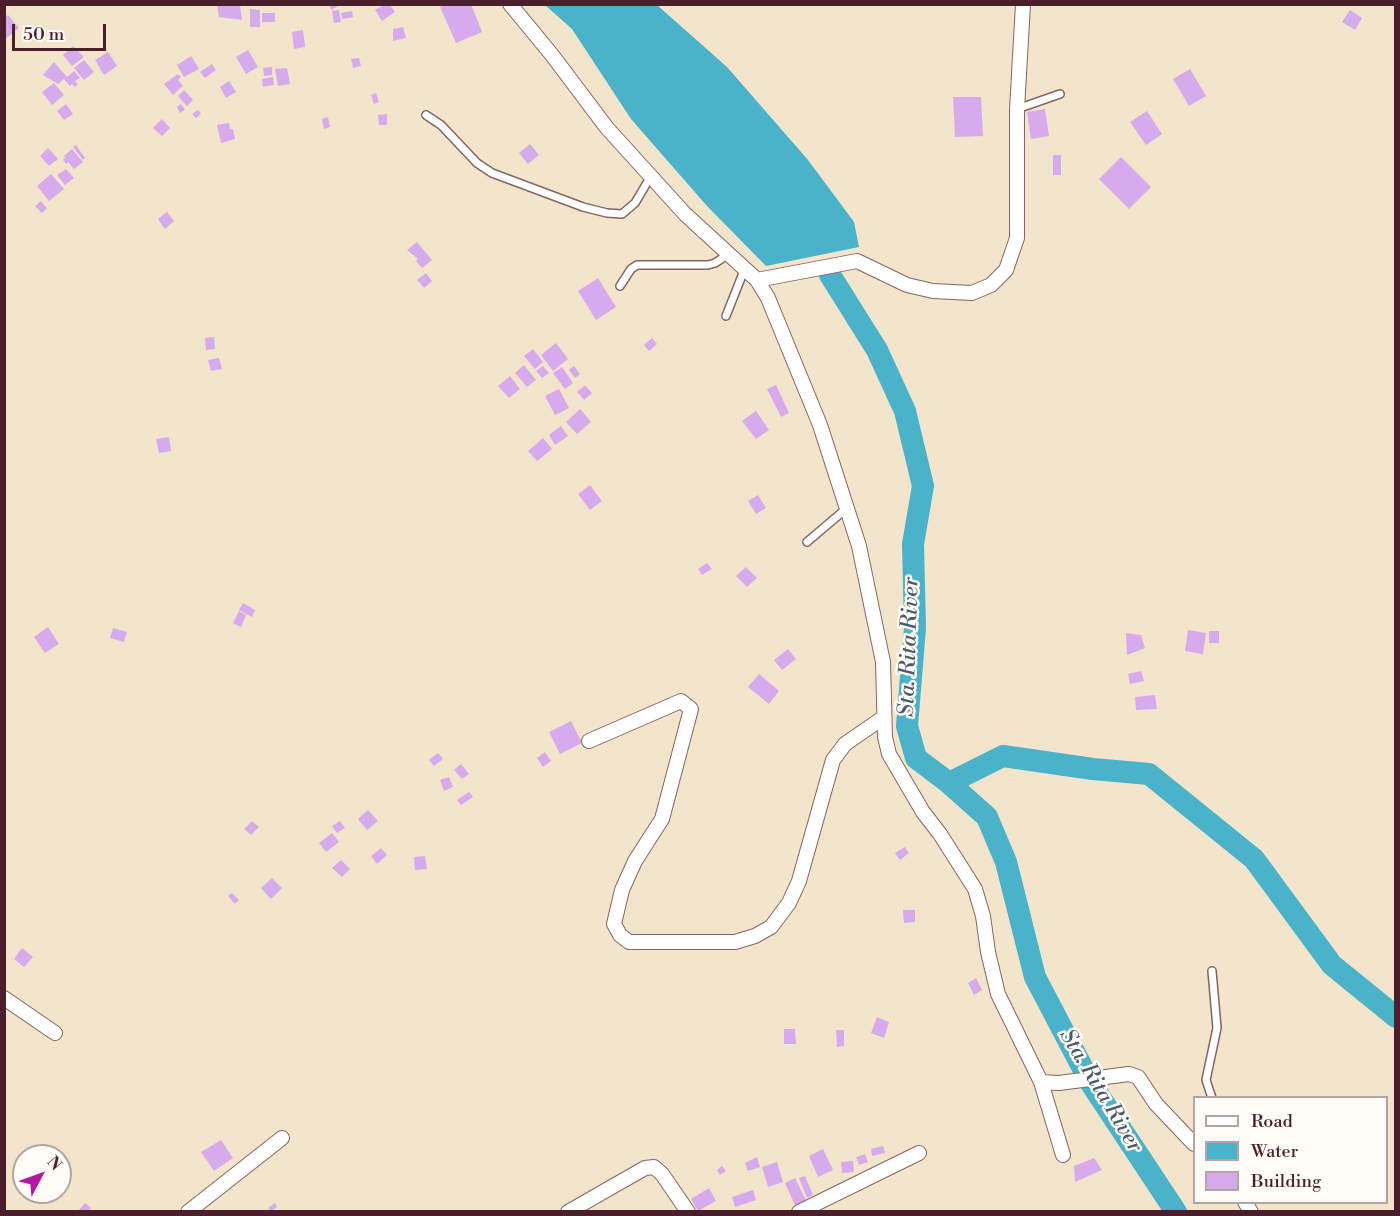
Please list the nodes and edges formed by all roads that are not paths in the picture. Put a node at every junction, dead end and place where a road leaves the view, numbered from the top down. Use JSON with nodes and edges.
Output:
{"nodes":[{"id":1,"x":1023,"y":4,"type":"edge"},
{"id":2,"x":518,"y":8,"type":"edge"},
{"id":3,"x":1060,"y":94,"type":"dead end"},
{"id":4,"x":1017,"y":109,"type":"junction"},
{"id":5,"x":426,"y":115,"type":"dead end"},
{"id":6,"x":651,"y":176,"type":"junction"},
{"id":7,"x":729,"y":254,"type":"junction"},
{"id":8,"x":745,"y":268,"type":"junction"},
{"id":9,"x":757,"y":280,"type":"junction"},
{"id":10,"x":620,"y":286,"type":"dead end"},
{"id":11,"x":726,"y":316,"type":"dead end"},
{"id":12,"x":847,"y":508,"type":"junction"},
{"id":13,"x":807,"y":542,"type":"dead end"},
{"id":14,"x":884,"y":717,"type":"junction"},
{"id":15,"x":589,"y":741,"type":"dead end"},
{"id":16,"x":1212,"y":972,"type":"dead end"},
{"id":17,"x":4,"y":998,"type":"edge"},
{"id":18,"x":55,"y":1033,"type":"dead end"},
{"id":19,"x":1041,"y":1082,"type":"junction"},
{"id":20,"x":1211,"y":1096,"type":"edge"},
{"id":21,"x":282,"y":1138,"type":"dead end"},
{"id":22,"x":1193,"y":1143,"type":"edge"},
{"id":23,"x":920,"y":1153,"type":"dead end"},
{"id":24,"x":1063,"y":1155,"type":"dead end"},
{"id":25,"x":188,"y":1212,"type":"edge"},
{"id":26,"x":568,"y":1212,"type":"edge"},
{"id":27,"x":688,"y":1212,"type":"edge"},
{"id":28,"x":800,"y":1212,"type":"edge"}],
"edges":[{"from":1,"to":4,"type":"street"},
{"from":2,"to":6,"type":"street"},
{"from":3,"to":4,"type":"lane"},
{"from":4,"to":9,"type":"street"},
{"from":5,"to":6,"type":"lane"},
{"from":6,"to":7,"type":"street"},
{"from":7,"to":8,"type":"street"},
{"from":7,"to":10,"type":"lane"},
{"from":8,"to":9,"type":"street"},
{"from":8,"to":11,"type":"lane"},
{"from":9,"to":12,"type":"street"},
{"from":12,"to":13,"type":"lane"},
{"from":12,"to":14,"type":"street"},
{"from":14,"to":15,"type":"street"},
{"from":14,"to":19,"type":"street"},
{"from":16,"to":20,"type":"lane"},
{"from":17,"to":18,"type":"street"},
{"from":19,"to":22,"type":"street"},
{"from":19,"to":24,"type":"street"},
{"from":21,"to":25,"type":"street"},
{"from":23,"to":28,"type":"street"},
{"from":26,"to":27,"type":"street"}]}
